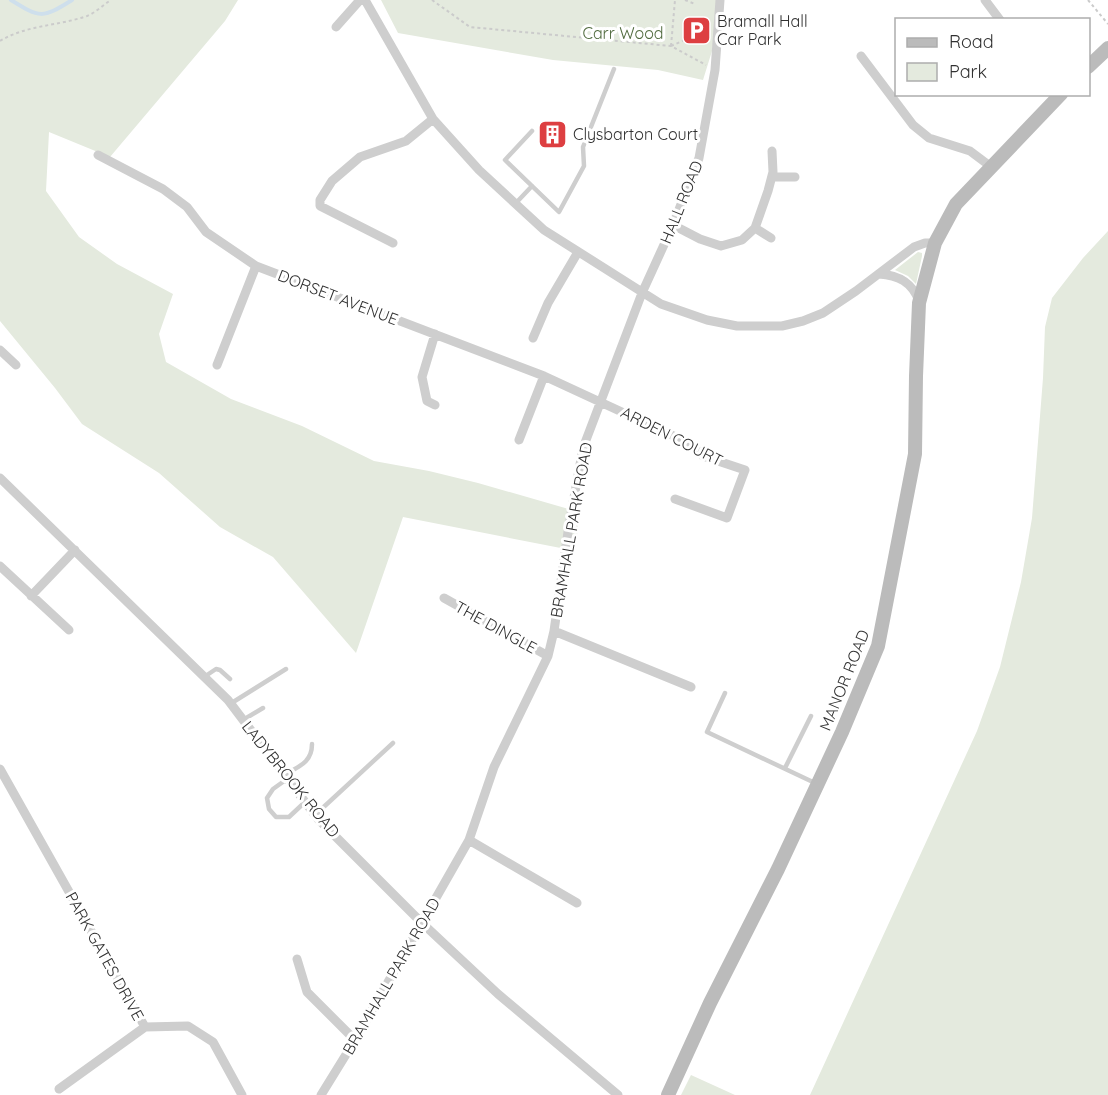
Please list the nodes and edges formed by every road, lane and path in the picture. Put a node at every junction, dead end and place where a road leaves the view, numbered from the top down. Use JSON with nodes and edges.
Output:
{"nodes":[{"id":1,"x":111,"y":0,"type":"edge"},
{"id":2,"x":360,"y":0,"type":"edge"},
{"id":3,"x":365,"y":0,"type":"edge"},
{"id":4,"x":432,"y":0,"type":"edge"},
{"id":5,"x":675,"y":0,"type":"edge"},
{"id":6,"x":685,"y":0,"type":"edge"},
{"id":7,"x":720,"y":0,"type":"edge"},
{"id":8,"x":985,"y":0,"type":"edge"},
{"id":9,"x":1088,"y":0,"type":"edge"},
{"id":10,"x":695,"y":4,"type":"dead end"},
{"id":11,"x":998,"y":18,"type":"edge"},
{"id":12,"x":1108,"y":24,"type":"edge"},
{"id":13,"x":336,"y":27,"type":"dead end"},
{"id":14,"x":689,"y":38,"type":"dead end"},
{"id":15,"x":0,"y":41,"type":"edge"},
{"id":16,"x":671,"y":46,"type":"junction"},
{"id":17,"x":1108,"y":48,"type":"edge"},
{"id":18,"x":861,"y":56,"type":"dead end"},
{"id":19,"x":1090,"y":66,"type":"edge"},
{"id":20,"x":614,"y":69,"type":"dead end"},
{"id":21,"x":715,"y":70,"type":"junction"},
{"id":22,"x":1053,"y":98,"type":"edge"},
{"id":23,"x":433,"y":119,"type":"junction"},
{"id":24,"x":532,"y":131,"type":"dead end"},
{"id":25,"x":772,"y":151,"type":"dead end"},
{"id":26,"x":98,"y":155,"type":"dead end"},
{"id":27,"x":990,"y":166,"type":"junction"},
{"id":28,"x":772,"y":177,"type":"junction"},
{"id":29,"x":795,"y":177,"type":"dead end"},
{"id":30,"x":532,"y":186,"type":"junction"},
{"id":31,"x":515,"y":204,"type":"junction"},
{"id":32,"x":673,"y":225,"type":"junction"},
{"id":33,"x":755,"y":228,"type":"junction"},
{"id":34,"x":771,"y":238,"type":"dead end"},
{"id":35,"x":393,"y":243,"type":"dead end"},
{"id":36,"x":935,"y":243,"type":"junction"},
{"id":37,"x":578,"y":252,"type":"junction"},
{"id":38,"x":256,"y":266,"type":"junction"},
{"id":39,"x":879,"y":273,"type":"junction"},
{"id":40,"x":642,"y":293,"type":"junction"},
{"id":41,"x":919,"y":303,"type":"junction"},
{"id":42,"x":435,"y":334,"type":"junction"},
{"id":43,"x":533,"y":338,"type":"dead end"},
{"id":44,"x":0,"y":350,"type":"edge"},
{"id":45,"x":16,"y":365,"type":"dead end"},
{"id":46,"x":217,"y":365,"type":"dead end"},
{"id":47,"x":544,"y":376,"type":"junction"},
{"id":48,"x":600,"y":400,"type":"junction"},
{"id":49,"x":435,"y":405,"type":"dead end"},
{"id":50,"x":519,"y":440,"type":"dead end"},
{"id":51,"x":0,"y":477,"type":"edge"},
{"id":52,"x":675,"y":499,"type":"dead end"},
{"id":53,"x":75,"y":550,"type":"junction"},
{"id":54,"x":0,"y":567,"type":"edge"},
{"id":55,"x":31,"y":596,"type":"junction"},
{"id":56,"x":444,"y":598,"type":"dead end"},
{"id":57,"x":69,"y":630,"type":"dead end"},
{"id":58,"x":554,"y":632,"type":"junction"},
{"id":59,"x":548,"y":656,"type":"junction"},
{"id":60,"x":286,"y":669,"type":"dead end"},
{"id":61,"x":204,"y":677,"type":"junction"},
{"id":62,"x":230,"y":680,"type":"dead end"},
{"id":63,"x":691,"y":687,"type":"dead end"},
{"id":64,"x":725,"y":693,"type":"dead end"},
{"id":65,"x":230,"y":704,"type":"junction"},
{"id":66,"x":263,"y":708,"type":"dead end"},
{"id":67,"x":811,"y":716,"type":"dead end"},
{"id":68,"x":243,"y":720,"type":"junction"},
{"id":69,"x":393,"y":743,"type":"dead end"},
{"id":70,"x":312,"y":744,"type":"dead end"},
{"id":71,"x":785,"y":768,"type":"junction"},
{"id":72,"x":0,"y":769,"type":"edge"},
{"id":73,"x":286,"y":777,"type":"junction"},
{"id":74,"x":818,"y":784,"type":"junction"},
{"id":75,"x":305,"y":802,"type":"junction"},
{"id":76,"x":315,"y":815,"type":"junction"},
{"id":77,"x":469,"y":840,"type":"junction"},
{"id":78,"x":577,"y":903,"type":"dead end"},
{"id":79,"x":421,"y":922,"type":"junction"},
{"id":80,"x":297,"y":958,"type":"dead end"},
{"id":81,"x":145,"y":1027,"type":"junction"},
{"id":82,"x":355,"y":1041,"type":"junction"},
{"id":83,"x":58,"y":1089,"type":"dead end"},
{"id":84,"x":670,"y":1094,"type":"edge"},
{"id":85,"x":242,"y":1095,"type":"edge"},
{"id":86,"x":321,"y":1095,"type":"edge"},
{"id":87,"x":618,"y":1095,"type":"edge"}],
"edges":[{"from":1,"to":15,"type":"path"},
{"from":2,"to":13,"type":"street"},
{"from":3,"to":23,"type":"street"},
{"from":4,"to":16,"type":"path"},
{"from":5,"to":16,"type":"path"},
{"from":6,"to":10,"type":"path"},
{"from":7,"to":21,"type":"street","name":"HALL ROAD"},
{"from":8,"to":11,"type":"street"},
{"from":9,"to":12,"type":"path"},
{"from":14,"to":16,"type":"path"},
{"from":16,"to":21,"type":"path"},
{"from":17,"to":19,"type":"street"},
{"from":18,"to":27,"type":"street"},
{"from":20,"to":30,"type":"lane"},
{"from":21,"to":32,"type":"street","name":"HALL ROAD"},
{"from":22,"to":27,"type":"street","name":"MANOR ROAD"},
{"from":23,"to":31,"type":"street"},
{"from":23,"to":35,"type":"street"},
{"from":24,"to":30,"type":"lane"},
{"from":25,"to":28,"type":"street"},
{"from":26,"to":38,"type":"street","name":"DORSET AVENUE"},
{"from":27,"to":36,"type":"street","name":"MANOR ROAD"},
{"from":28,"to":29,"type":"street"},
{"from":28,"to":33,"type":"street"},
{"from":30,"to":31,"type":"lane"},
{"from":31,"to":37,"type":"street"},
{"from":32,"to":33,"type":"street"},
{"from":32,"to":40,"type":"street","name":"HALL ROAD"},
{"from":33,"to":34,"type":"street"},
{"from":36,"to":39,"type":"street"},
{"from":36,"to":41,"type":"street","name":"MANOR ROAD"},
{"from":37,"to":40,"type":"street"},
{"from":37,"to":43,"type":"street"},
{"from":38,"to":42,"type":"street","name":"DORSET AVENUE"},
{"from":38,"to":46,"type":"street"},
{"from":39,"to":40,"type":"street"},
{"from":39,"to":41,"type":"street"},
{"from":40,"to":48,"type":"street","name":"BRAMHALL PARK ROAD"},
{"from":41,"to":74,"type":"street","name":"MANOR ROAD"},
{"from":42,"to":47,"type":"street","name":"DORSET AVENUE"},
{"from":42,"to":49,"type":"street"},
{"from":44,"to":45,"type":"street"},
{"from":47,"to":48,"type":"street","name":"DORSET AVENUE"},
{"from":47,"to":50,"type":"street"},
{"from":48,"to":52,"type":"street","name":"ARDEN COURT"},
{"from":48,"to":58,"type":"street","name":"BRAMHALL PARK ROAD"},
{"from":51,"to":53,"type":"street","name":"LADYBROOK ROAD"},
{"from":53,"to":55,"type":"street"},
{"from":53,"to":61,"type":"street","name":"LADYBROOK ROAD"},
{"from":54,"to":55,"type":"street"},
{"from":55,"to":57,"type":"street"},
{"from":56,"to":59,"type":"street","name":"THE DINGLE"},
{"from":58,"to":59,"type":"street","name":"BRAMHALL PARK ROAD"},
{"from":58,"to":63,"type":"street"},
{"from":59,"to":77,"type":"street","name":"BRAMHALL PARK ROAD"},
{"from":60,"to":65,"type":"lane"},
{"from":61,"to":62,"type":"lane"},
{"from":61,"to":65,"type":"street","name":"LADYBROOK ROAD"},
{"from":64,"to":71,"type":"lane"},
{"from":65,"to":68,"type":"street","name":"LADYBROOK ROAD"},
{"from":66,"to":68,"type":"lane"},
{"from":67,"to":71,"type":"lane"},
{"from":68,"to":73,"type":"street","name":"LADYBROOK ROAD"},
{"from":69,"to":76,"type":"lane"},
{"from":70,"to":73,"type":"lane"},
{"from":71,"to":74,"type":"lane"},
{"from":72,"to":81,"type":"street","name":"PARK GATES DRIVE"},
{"from":73,"to":75,"type":"street","name":"LADYBROOK ROAD"},
{"from":73,"to":75,"type":"lane"},
{"from":74,"to":84,"type":"street","name":"MANOR ROAD"},
{"from":75,"to":76,"type":"street","name":"LADYBROOK ROAD"},
{"from":76,"to":79,"type":"street","name":"LADYBROOK ROAD"},
{"from":77,"to":78,"type":"street"},
{"from":77,"to":79,"type":"street","name":"BRAMHALL PARK ROAD"},
{"from":79,"to":82,"type":"street","name":"BRAMHALL PARK ROAD"},
{"from":79,"to":87,"type":"street","name":"LADYBROOK ROAD"},
{"from":80,"to":82,"type":"street"},
{"from":81,"to":83,"type":"street"},
{"from":81,"to":85,"type":"street","name":"PARK GATES DRIVE"},
{"from":82,"to":86,"type":"street","name":"BRAMHALL PARK ROAD"}]}
